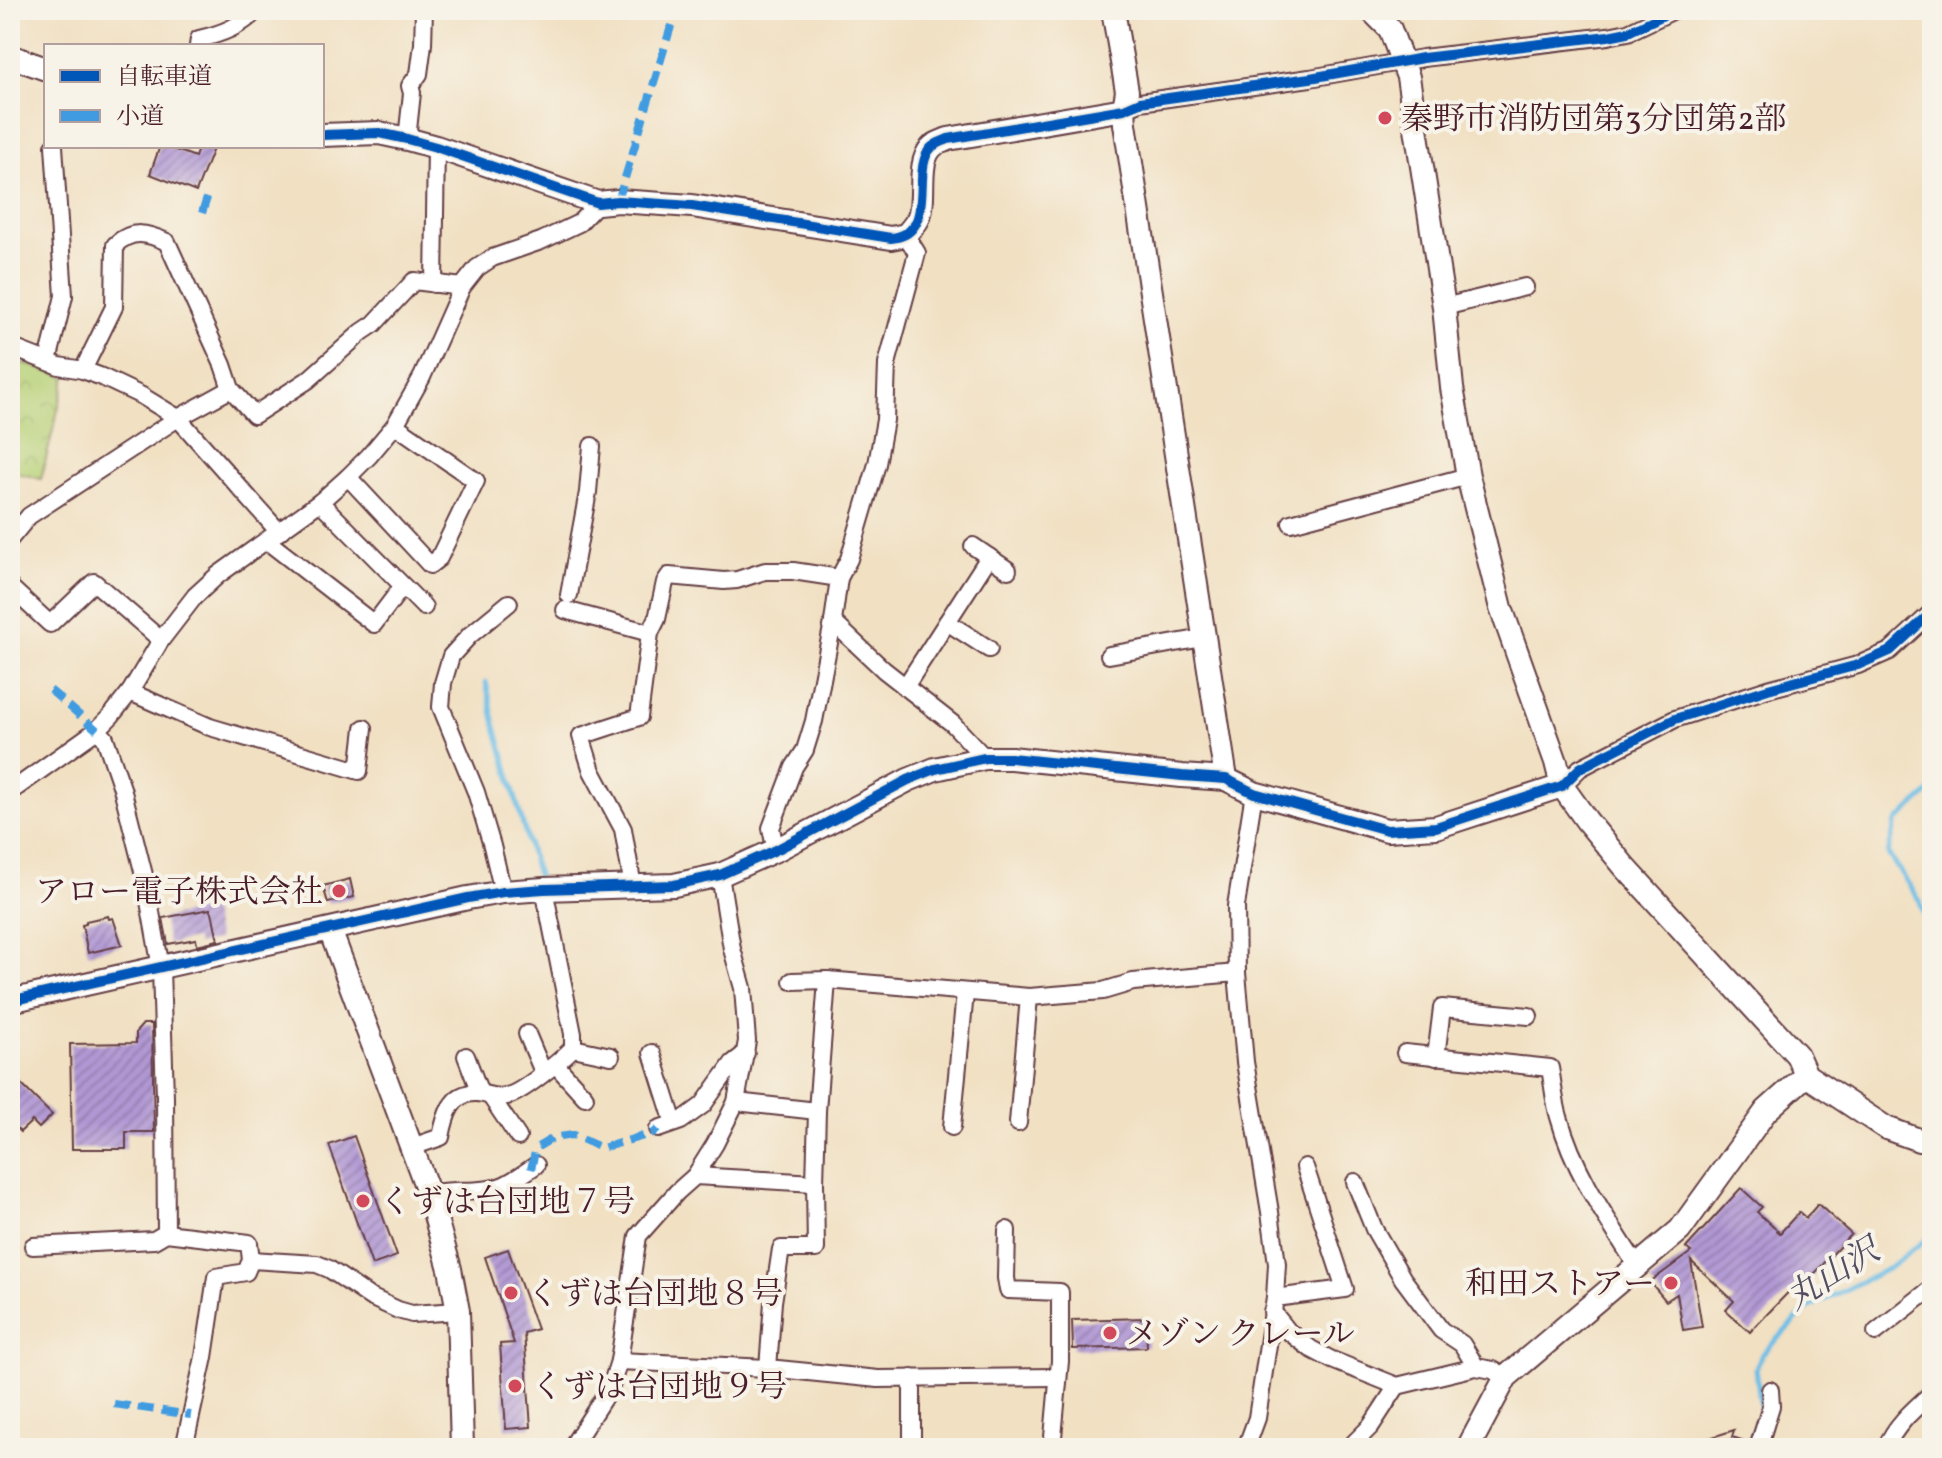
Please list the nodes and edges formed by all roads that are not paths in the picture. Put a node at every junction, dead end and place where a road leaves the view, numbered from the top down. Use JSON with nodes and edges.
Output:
{"nodes":[{"id":1,"x":257,"y":10,"type":"edge"},
{"id":2,"x":424,"y":10,"type":"edge"},
{"id":3,"x":1113,"y":10,"type":"edge"},
{"id":4,"x":1371,"y":10,"type":"edge"},
{"id":5,"x":1674,"y":10,"type":"edge"},
{"id":6,"x":198,"y":44,"type":"edge"},
{"id":7,"x":10,"y":56,"type":"edge"},
{"id":8,"x":1403,"y":61,"type":"junction"},
{"id":9,"x":44,"y":68,"type":"edge"},
{"id":10,"x":1124,"y":109,"type":"junction"},
{"id":11,"x":324,"y":135,"type":"edge"},
{"id":12,"x":407,"y":139,"type":"junction"},
{"id":13,"x":436,"y":147,"type":"junction"},
{"id":14,"x":54,"y":148,"type":"edge"},
{"id":15,"x":598,"y":203,"type":"junction"},
{"id":16,"x":906,"y":235,"type":"junction"},
{"id":17,"x":434,"y":284,"type":"junction"},
{"id":18,"x":462,"y":287,"type":"junction"},
{"id":19,"x":1525,"y":287,"type":"dead end"},
{"id":20,"x":1444,"y":307,"type":"junction"},
{"id":21,"x":18,"y":350,"type":"dead end"},
{"id":22,"x":48,"y":361,"type":"junction"},
{"id":23,"x":83,"y":370,"type":"junction"},
{"id":24,"x":231,"y":389,"type":"junction"},
{"id":25,"x":178,"y":418,"type":"junction"},
{"id":26,"x":395,"y":425,"type":"junction"},
{"id":27,"x":592,"y":446,"type":"dead end"},
{"id":28,"x":1468,"y":476,"type":"junction"},
{"id":29,"x":348,"y":477,"type":"junction"},
{"id":30,"x":320,"y":502,"type":"junction"},
{"id":31,"x":1291,"y":523,"type":"dead end"},
{"id":32,"x":273,"y":537,"type":"junction"},
{"id":33,"x":10,"y":539,"type":"edge"},
{"id":34,"x":973,"y":546,"type":"dead end"},
{"id":35,"x":989,"y":557,"type":"junction"},
{"id":36,"x":1008,"y":570,"type":"dead end"},
{"id":37,"x":839,"y":578,"type":"junction"},
{"id":38,"x":10,"y":587,"type":"edge"},
{"id":39,"x":402,"y":587,"type":"junction"},
{"id":40,"x":509,"y":603,"type":"dead end"},
{"id":41,"x":424,"y":607,"type":"dead end"},
{"id":42,"x":1932,"y":612,"type":"edge"},
{"id":43,"x":833,"y":622,"type":"junction"},
{"id":44,"x":947,"y":622,"type":"junction"},
{"id":45,"x":650,"y":633,"type":"junction"},
{"id":46,"x":1203,"y":638,"type":"junction"},
{"id":47,"x":161,"y":640,"type":"junction"},
{"id":48,"x":989,"y":649,"type":"dead end"},
{"id":49,"x":1109,"y":655,"type":"dead end"},
{"id":50,"x":905,"y":687,"type":"junction"},
{"id":51,"x":130,"y":692,"type":"junction"},
{"id":52,"x":364,"y":728,"type":"dead end"},
{"id":53,"x":97,"y":730,"type":"junction"},
{"id":54,"x":985,"y":758,"type":"junction"},
{"id":55,"x":1226,"y":779,"type":"junction"},
{"id":56,"x":1562,"y":786,"type":"junction"},
{"id":57,"x":10,"y":792,"type":"edge"},
{"id":58,"x":1254,"y":793,"type":"junction"},
{"id":59,"x":778,"y":849,"type":"junction"},
{"id":60,"x":720,"y":875,"type":"junction"},
{"id":61,"x":633,"y":887,"type":"junction"},
{"id":62,"x":544,"y":889,"type":"junction"},
{"id":63,"x":503,"y":892,"type":"junction"},
{"id":64,"x":330,"y":930,"type":"junction"},
{"id":65,"x":161,"y":968,"type":"junction"},
{"id":66,"x":1237,"y":973,"type":"junction"},
{"id":67,"x":827,"y":980,"type":"junction"},
{"id":68,"x":792,"y":981,"type":"dead end"},
{"id":69,"x":965,"y":993,"type":"junction"},
{"id":70,"x":1029,"y":997,"type":"junction"},
{"id":71,"x":10,"y":1001,"type":"edge"},
{"id":72,"x":1529,"y":1016,"type":"dead end"},
{"id":73,"x":527,"y":1034,"type":"dead end"},
{"id":74,"x":573,"y":1048,"type":"junction"},
{"id":75,"x":652,"y":1053,"type":"dead end"},
{"id":76,"x":746,"y":1053,"type":"junction"},
{"id":77,"x":1405,"y":1053,"type":"dead end"},
{"id":78,"x":466,"y":1056,"type":"dead end"},
{"id":79,"x":611,"y":1056,"type":"dead end"},
{"id":80,"x":1436,"y":1057,"type":"junction"},
{"id":81,"x":550,"y":1069,"type":"junction"},
{"id":82,"x":1806,"y":1075,"type":"junction"},
{"id":83,"x":485,"y":1095,"type":"junction"},
{"id":84,"x":585,"y":1097,"type":"dead end"},
{"id":85,"x":736,"y":1102,"type":"junction"},
{"id":86,"x":817,"y":1111,"type":"junction"},
{"id":87,"x":1018,"y":1123,"type":"dead end"},
{"id":88,"x":952,"y":1127,"type":"dead end"},
{"id":89,"x":518,"y":1137,"type":"dead end"},
{"id":90,"x":1932,"y":1141,"type":"edge"},
{"id":91,"x":412,"y":1147,"type":"junction"},
{"id":92,"x":536,"y":1165,"type":"dead end"},
{"id":93,"x":1305,"y":1167,"type":"dead end"},
{"id":94,"x":695,"y":1176,"type":"junction"},
{"id":95,"x":1355,"y":1182,"type":"dead end"},
{"id":96,"x":815,"y":1183,"type":"junction"},
{"id":97,"x":429,"y":1194,"type":"junction"},
{"id":98,"x":1007,"y":1230,"type":"dead end"},
{"id":99,"x":166,"y":1233,"type":"junction"},
{"id":100,"x":33,"y":1246,"type":"dead end"},
{"id":101,"x":251,"y":1260,"type":"junction"},
{"id":102,"x":1637,"y":1266,"type":"junction"},
{"id":103,"x":1932,"y":1288,"type":"edge"},
{"id":104,"x":1274,"y":1305,"type":"junction"},
{"id":105,"x":458,"y":1311,"type":"junction"},
{"id":106,"x":1876,"y":1332,"type":"dead end"},
{"id":107,"x":619,"y":1361,"type":"junction"},
{"id":108,"x":1476,"y":1367,"type":"junction"},
{"id":109,"x":768,"y":1368,"type":"junction"},
{"id":110,"x":1058,"y":1377,"type":"junction"},
{"id":111,"x":1506,"y":1377,"type":"junction"},
{"id":112,"x":912,"y":1378,"type":"junction"},
{"id":113,"x":1397,"y":1386,"type":"junction"},
{"id":114,"x":1770,"y":1390,"type":"dead end"},
{"id":115,"x":1932,"y":1393,"type":"edge"},
{"id":116,"x":184,"y":1448,"type":"edge"},
{"id":117,"x":462,"y":1448,"type":"edge"},
{"id":118,"x":571,"y":1448,"type":"edge"},
{"id":119,"x":912,"y":1448,"type":"edge"},
{"id":120,"x":1052,"y":1448,"type":"edge"},
{"id":121,"x":1246,"y":1448,"type":"edge"},
{"id":122,"x":1349,"y":1448,"type":"edge"},
{"id":123,"x":1468,"y":1448,"type":"edge"},
{"id":124,"x":1758,"y":1448,"type":"edge"},
{"id":125,"x":1886,"y":1448,"type":"edge"}],
"edges":[{"from":1,"to":6,"type":"street"},
{"from":2,"to":12,"type":"street"},
{"from":3,"to":10,"type":"street"},
{"from":4,"to":8,"type":"street"},
{"from":5,"to":8,"type":"street"},
{"from":7,"to":9,"type":"street"},
{"from":8,"to":10,"type":"street"},
{"from":8,"to":20,"type":"street"},
{"from":10,"to":16,"type":"street"},
{"from":10,"to":46,"type":"street"},
{"from":11,"to":12,"type":"street"},
{"from":12,"to":13,"type":"street"},
{"from":13,"to":15,"type":"street"},
{"from":13,"to":17,"type":"street"},
{"from":14,"to":22,"type":"street"},
{"from":15,"to":16,"type":"street"},
{"from":15,"to":18,"type":"street"},
{"from":16,"to":37,"type":"street"},
{"from":17,"to":18,"type":"street"},
{"from":17,"to":24,"type":"street"},
{"from":18,"to":26,"type":"street"},
{"from":19,"to":20,"type":"street"},
{"from":20,"to":28,"type":"street"},
{"from":21,"to":22,"type":"street"},
{"from":22,"to":23,"type":"street"},
{"from":23,"to":24,"type":"street"},
{"from":23,"to":25,"type":"street"},
{"from":24,"to":25,"type":"street"},
{"from":25,"to":32,"type":"street"},
{"from":25,"to":33,"type":"street"},
{"from":26,"to":29,"type":"street"},
{"from":26,"to":29,"type":"street"},
{"from":27,"to":45,"type":"street"},
{"from":28,"to":31,"type":"street"},
{"from":28,"to":56,"type":"street"},
{"from":29,"to":30,"type":"street"},
{"from":30,"to":32,"type":"street"},
{"from":30,"to":39,"type":"street"},
{"from":32,"to":39,"type":"street"},
{"from":32,"to":47,"type":"street"},
{"from":34,"to":35,"type":"street"},
{"from":35,"to":36,"type":"street"},
{"from":35,"to":44,"type":"street"},
{"from":37,"to":43,"type":"street"},
{"from":37,"to":45,"type":"street"},
{"from":38,"to":47,"type":"street"},
{"from":39,"to":41,"type":"street"},
{"from":40,"to":63,"type":"street"},
{"from":42,"to":56,"type":"street"},
{"from":43,"to":50,"type":"street"},
{"from":43,"to":59,"type":"street"},
{"from":44,"to":48,"type":"street"},
{"from":44,"to":50,"type":"street"},
{"from":45,"to":61,"type":"street"},
{"from":46,"to":49,"type":"street"},
{"from":46,"to":55,"type":"street"},
{"from":47,"to":51,"type":"street"},
{"from":50,"to":54,"type":"street"},
{"from":51,"to":52,"type":"street"},
{"from":51,"to":53,"type":"street"},
{"from":53,"to":57,"type":"street"},
{"from":53,"to":65,"type":"street"},
{"from":54,"to":55,"type":"street"},
{"from":54,"to":59,"type":"street"},
{"from":55,"to":58,"type":"street"},
{"from":56,"to":58,"type":"street"},
{"from":56,"to":82,"type":"street"},
{"from":58,"to":66,"type":"street"},
{"from":59,"to":60,"type":"street"},
{"from":60,"to":61,"type":"street"},
{"from":60,"to":76,"type":"street"},
{"from":61,"to":62,"type":"street"},
{"from":62,"to":63,"type":"street"},
{"from":62,"to":74,"type":"street"},
{"from":63,"to":64,"type":"street"},
{"from":64,"to":65,"type":"street"},
{"from":64,"to":91,"type":"street"},
{"from":65,"to":71,"type":"street"},
{"from":65,"to":99,"type":"street"},
{"from":66,"to":70,"type":"street"},
{"from":66,"to":104,"type":"street"},
{"from":67,"to":68,"type":"street"},
{"from":67,"to":69,"type":"street"},
{"from":67,"to":86,"type":"street"},
{"from":69,"to":70,"type":"street"},
{"from":69,"to":88,"type":"street"},
{"from":70,"to":87,"type":"street"},
{"from":72,"to":80,"type":"street"},
{"from":73,"to":81,"type":"street"},
{"from":74,"to":79,"type":"street"},
{"from":74,"to":81,"type":"street"},
{"from":75,"to":76,"type":"street"},
{"from":76,"to":85,"type":"street"},
{"from":77,"to":80,"type":"street"},
{"from":78,"to":83,"type":"street"},
{"from":80,"to":102,"type":"street"},
{"from":81,"to":83,"type":"street"},
{"from":81,"to":84,"type":"street"},
{"from":82,"to":90,"type":"street"},
{"from":82,"to":102,"type":"street"},
{"from":83,"to":89,"type":"street"},
{"from":83,"to":91,"type":"street"},
{"from":85,"to":86,"type":"street"},
{"from":85,"to":94,"type":"street"},
{"from":86,"to":96,"type":"street"},
{"from":91,"to":97,"type":"street"},
{"from":92,"to":97,"type":"street"},
{"from":93,"to":104,"type":"street"},
{"from":94,"to":96,"type":"street"},
{"from":94,"to":107,"type":"street"},
{"from":95,"to":108,"type":"street"},
{"from":96,"to":109,"type":"street"},
{"from":97,"to":105,"type":"street"},
{"from":98,"to":110,"type":"street"},
{"from":99,"to":100,"type":"street"},
{"from":99,"to":101,"type":"street"},
{"from":101,"to":105,"type":"street"},
{"from":101,"to":116,"type":"street"},
{"from":102,"to":111,"type":"street"},
{"from":103,"to":106,"type":"street"},
{"from":104,"to":113,"type":"street"},
{"from":104,"to":121,"type":"street"},
{"from":105,"to":117,"type":"street"},
{"from":107,"to":109,"type":"street"},
{"from":107,"to":118,"type":"street"},
{"from":108,"to":111,"type":"street"},
{"from":108,"to":113,"type":"street"},
{"from":109,"to":112,"type":"street"},
{"from":110,"to":112,"type":"street"},
{"from":110,"to":120,"type":"street"},
{"from":111,"to":123,"type":"street"},
{"from":112,"to":119,"type":"street"},
{"from":113,"to":122,"type":"street"},
{"from":114,"to":124,"type":"street"},
{"from":115,"to":125,"type":"street"}]}
